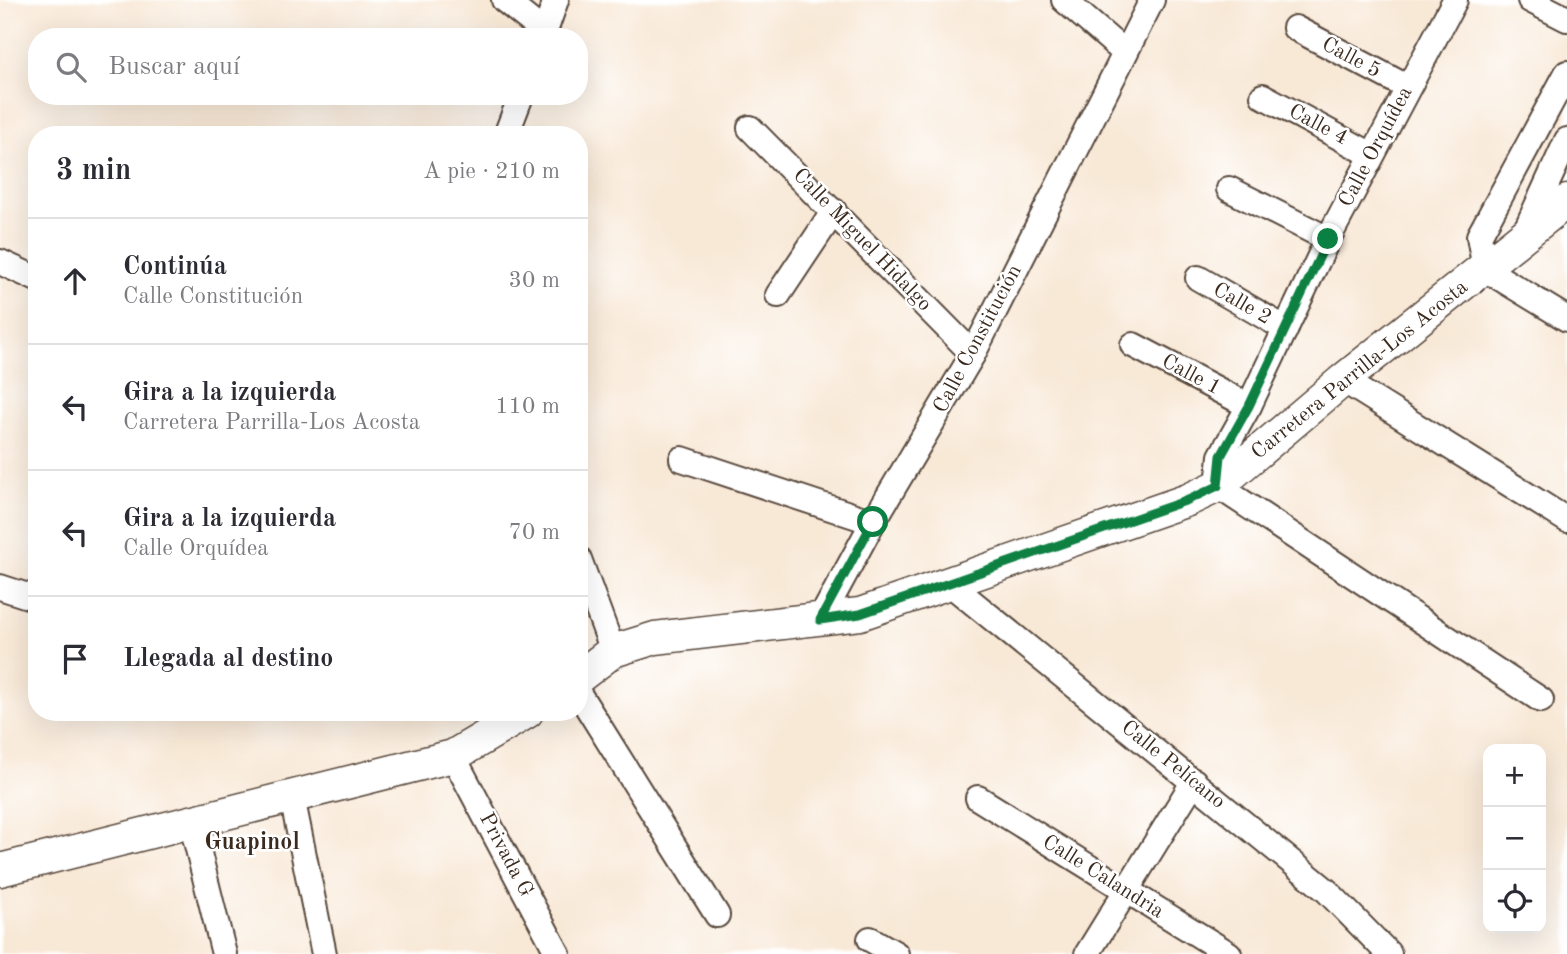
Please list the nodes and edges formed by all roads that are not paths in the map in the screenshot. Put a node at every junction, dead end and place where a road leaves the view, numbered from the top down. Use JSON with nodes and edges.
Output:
{"nodes":[{"id":1,"x":504,"y":0,"type":"edge"},
{"id":2,"x":556,"y":0,"type":"edge"},
{"id":3,"x":1064,"y":0,"type":"edge"},
{"id":4,"x":1152,"y":0,"type":"edge"},
{"id":5,"x":1455,"y":0,"type":"edge"},
{"id":6,"x":1530,"y":0,"type":"edge"},
{"id":7,"x":1567,"y":19,"type":"edge"},
{"id":8,"x":536,"y":28,"type":"edge"},
{"id":9,"x":546,"y":28,"type":"edge"},
{"id":10,"x":1295,"y":28,"type":"dead end"},
{"id":11,"x":1125,"y":53,"type":"junction"},
{"id":12,"x":1567,"y":73,"type":"edge"},
{"id":13,"x":1407,"y":87,"type":"junction"},
{"id":14,"x":1263,"y":96,"type":"dead end"},
{"id":15,"x":518,"y":105,"type":"edge"},
{"id":16,"x":509,"y":126,"type":"edge"},
{"id":17,"x":750,"y":128,"type":"dead end"},
{"id":18,"x":1567,"y":140,"type":"edge"},
{"id":19,"x":1373,"y":155,"type":"junction"},
{"id":20,"x":1229,"y":188,"type":"dead end"},
{"id":21,"x":1567,"y":201,"type":"edge"},
{"id":22,"x":834,"y":211,"type":"junction"},
{"id":23,"x":1524,"y":235,"type":"junction"},
{"id":24,"x":1328,"y":239,"type":"junction"},
{"id":25,"x":0,"y":262,"type":"edge"},
{"id":26,"x":1485,"y":268,"type":"junction"},
{"id":27,"x":28,"y":275,"type":"edge"},
{"id":28,"x":1198,"y":278,"type":"dead end"},
{"id":29,"x":778,"y":295,"type":"dead end"},
{"id":30,"x":1567,"y":319,"type":"edge"},
{"id":31,"x":1286,"y":329,"type":"junction"},
{"id":32,"x":1133,"y":345,"type":"dead end"},
{"id":33,"x":973,"y":354,"type":"junction"},
{"id":34,"x":1343,"y":380,"type":"junction"},
{"id":35,"x":1249,"y":406,"type":"junction"},
{"id":36,"x":682,"y":459,"type":"dead end"},
{"id":37,"x":1218,"y":486,"type":"junction"},
{"id":38,"x":1567,"y":520,"type":"edge"},
{"id":39,"x":873,"y":522,"type":"junction"},
{"id":40,"x":588,"y":583,"type":"edge"},
{"id":41,"x":950,"y":584,"type":"junction"},
{"id":42,"x":0,"y":587,"type":"edge"},
{"id":43,"x":28,"y":596,"type":"edge"},
{"id":44,"x":820,"y":620,"type":"junction"},
{"id":45,"x":613,"y":651,"type":"junction"},
{"id":46,"x":588,"y":670,"type":"edge"},
{"id":47,"x":1541,"y":700,"type":"dead end"},
{"id":48,"x":588,"y":708,"type":"edge"},
{"id":49,"x":512,"y":721,"type":"edge"},
{"id":50,"x":453,"y":756,"type":"junction"},
{"id":51,"x":1194,"y":781,"type":"junction"},
{"id":52,"x":292,"y":797,"type":"junction"},
{"id":53,"x":978,"y":798,"type":"dead end"},
{"id":54,"x":191,"y":821,"type":"junction"},
{"id":55,"x":0,"y":870,"type":"edge"},
{"id":56,"x":1125,"y":891,"type":"junction"},
{"id":57,"x":717,"y":915,"type":"dead end"},
{"id":58,"x":870,"y":939,"type":"dead end"},
{"id":59,"x":224,"y":954,"type":"edge"},
{"id":60,"x":324,"y":954,"type":"edge"},
{"id":61,"x":558,"y":954,"type":"edge"},
{"id":62,"x":896,"y":954,"type":"edge"},
{"id":63,"x":1087,"y":954,"type":"edge"},
{"id":64,"x":1229,"y":954,"type":"edge"},
{"id":65,"x":1389,"y":954,"type":"edge"}],
"edges":[{"from":1,"to":8,"type":"street"},
{"from":2,"to":9,"type":"street"},
{"from":3,"to":11,"type":"street"},
{"from":4,"to":11,"type":"street","name":"Calle Constitución"},
{"from":5,"to":13,"type":"street","name":"Calle Orquídea"},
{"from":6,"to":7,"type":"street"},
{"from":10,"to":13,"type":"street","name":"Calle 5"},
{"from":11,"to":33,"type":"street","name":"Calle Constitución"},
{"from":12,"to":26,"type":"street"},
{"from":13,"to":19,"type":"street","name":"Calle Orquídea"},
{"from":14,"to":19,"type":"street","name":"Calle 4"},
{"from":15,"to":16,"type":"street"},
{"from":17,"to":22,"type":"street","name":"Calle Miguel Hidalgo"},
{"from":18,"to":23,"type":"street"},
{"from":19,"to":24,"type":"street","name":"Calle Orquídea"},
{"from":20,"to":24,"type":"street"},
{"from":21,"to":23,"type":"street","name":"Carretera Parrilla-Los Acosta"},
{"from":22,"to":29,"type":"street"},
{"from":22,"to":33,"type":"street","name":"Calle Miguel Hidalgo"},
{"from":23,"to":26,"type":"street","name":"Carretera Parrilla-Los Acosta"},
{"from":24,"to":31,"type":"street","name":"Calle Orquídea"},
{"from":25,"to":27,"type":"street"},
{"from":26,"to":30,"type":"street"},
{"from":26,"to":34,"type":"street","name":"Carretera Parrilla-Los Acosta"},
{"from":28,"to":31,"type":"street","name":"Calle 2"},
{"from":31,"to":35,"type":"street","name":"Calle Orquídea"},
{"from":32,"to":35,"type":"street","name":"Calle 1"},
{"from":33,"to":39,"type":"street","name":"Calle Constitución"},
{"from":34,"to":37,"type":"street","name":"Carretera Parrilla-Los Acosta"},
{"from":34,"to":38,"type":"street"},
{"from":35,"to":37,"type":"street","name":"Calle Orquídea"},
{"from":36,"to":39,"type":"street"},
{"from":37,"to":41,"type":"street","name":"Carretera Parrilla-Los Acosta"},
{"from":37,"to":47,"type":"street"},
{"from":39,"to":44,"type":"street","name":"Calle Constitución"},
{"from":40,"to":45,"type":"street"},
{"from":41,"to":44,"type":"street","name":"Carretera Parrilla-Los Acosta"},
{"from":41,"to":51,"type":"street","name":"Calle Pelícano"},
{"from":42,"to":43,"type":"street"},
{"from":44,"to":45,"type":"street","name":"Carretera Parrilla-Los Acosta"},
{"from":45,"to":46,"type":"street"},
{"from":48,"to":57,"type":"street"},
{"from":49,"to":50,"type":"street"},
{"from":50,"to":52,"type":"street"},
{"from":50,"to":61,"type":"street","name":"Privada G"},
{"from":51,"to":56,"type":"street"},
{"from":51,"to":65,"type":"street","name":"Calle Pelícano"},
{"from":52,"to":54,"type":"street"},
{"from":52,"to":60,"type":"street"},
{"from":53,"to":56,"type":"street","name":"Calle Calandria"},
{"from":54,"to":55,"type":"street"},
{"from":54,"to":59,"type":"street"},
{"from":56,"to":63,"type":"street"},
{"from":56,"to":64,"type":"street","name":"Calle Calandria"},
{"from":58,"to":62,"type":"street"}]}
